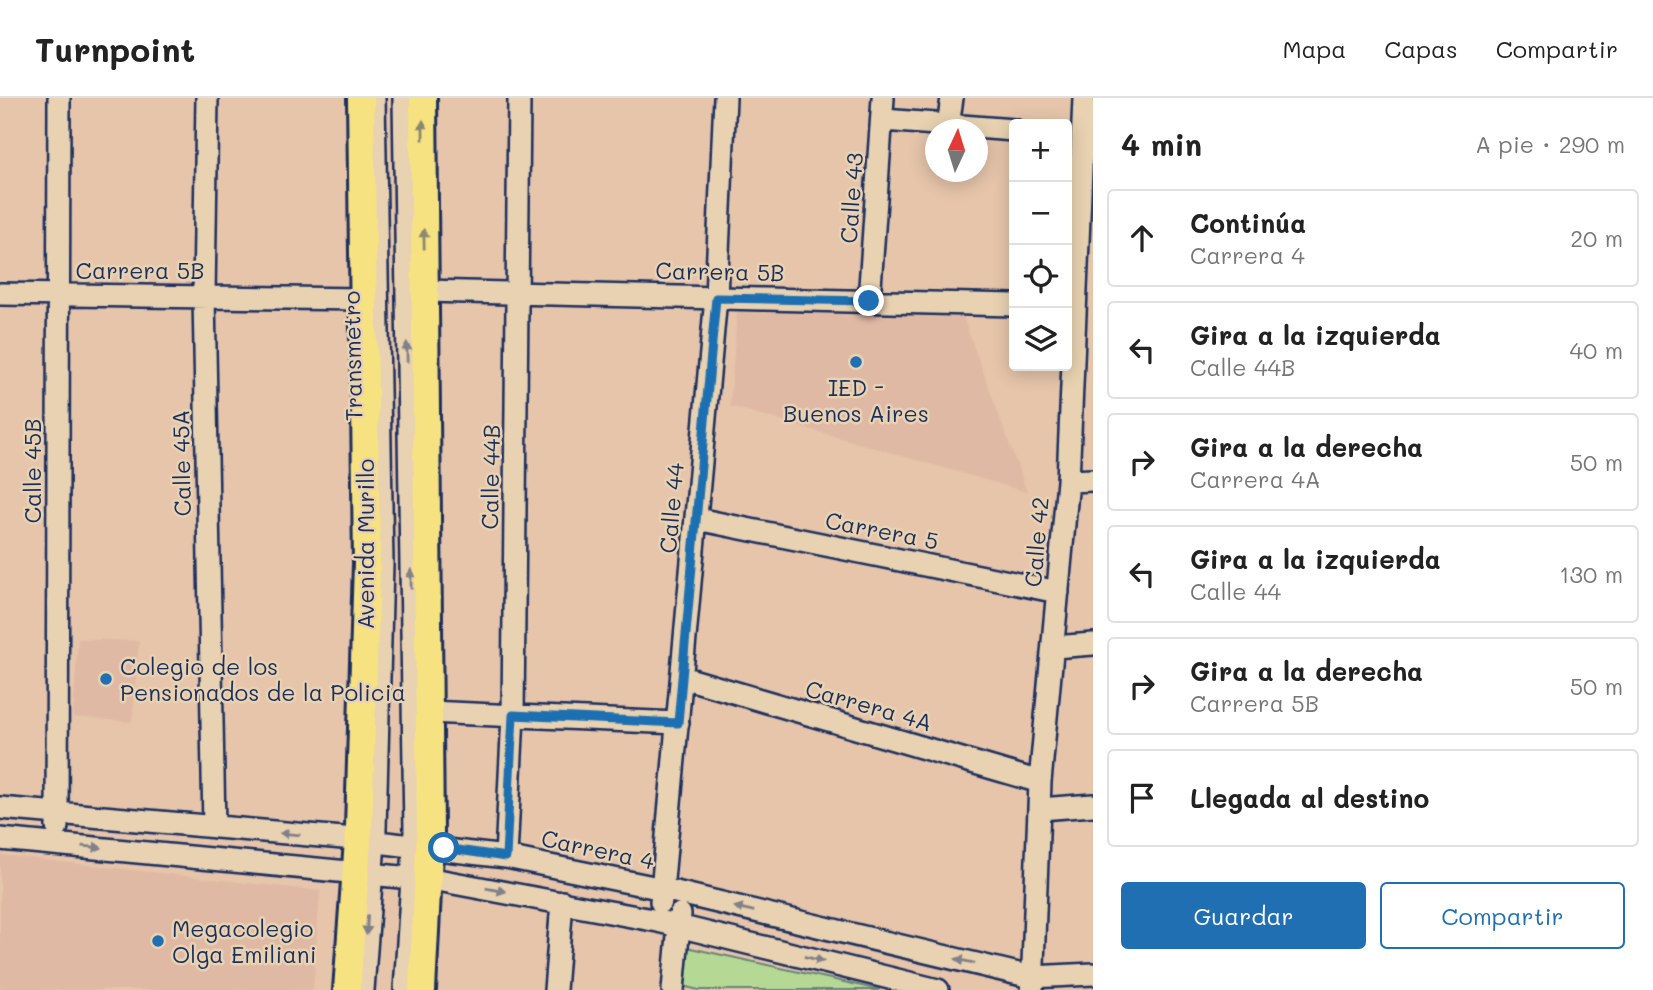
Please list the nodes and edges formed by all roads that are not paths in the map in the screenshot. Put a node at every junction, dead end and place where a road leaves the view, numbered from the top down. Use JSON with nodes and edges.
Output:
{"nodes":[{"id":1,"x":59,"y":98,"type":"edge"},
{"id":2,"x":207,"y":98,"type":"edge"},
{"id":3,"x":361,"y":98,"type":"edge"},
{"id":4,"x":374,"y":98,"type":"edge"},
{"id":5,"x":404,"y":98,"type":"edge"},
{"id":6,"x":423,"y":98,"type":"edge"},
{"id":7,"x":519,"y":98,"type":"edge"},
{"id":8,"x":725,"y":98,"type":"edge"},
{"id":9,"x":883,"y":98,"type":"edge"},
{"id":10,"x":952,"y":98,"type":"edge"},
{"id":11,"x":1084,"y":98,"type":"edge"},
{"id":12,"x":949,"y":119,"type":"edge"},
{"id":13,"x":883,"y":120,"type":"junction"},
{"id":14,"x":925,"y":124,"type":"edge"},
{"id":15,"x":988,"y":128,"type":"edge"},
{"id":16,"x":1009,"y":130,"type":"edge"},
{"id":17,"x":1075,"y":134,"type":"edge"},
{"id":18,"x":1087,"y":162,"type":"edge"},
{"id":19,"x":425,"y":291,"type":"junction"},
{"id":20,"x":518,"y":293,"type":"junction"},
{"id":21,"x":0,"y":294,"type":"edge"},
{"id":22,"x":58,"y":295,"type":"junction"},
{"id":23,"x":204,"y":296,"type":"junction"},
{"id":24,"x":716,"y":298,"type":"junction"},
{"id":25,"x":363,"y":299,"type":"junction"},
{"id":26,"x":869,"y":301,"type":"junction"},
{"id":27,"x":1009,"y":304,"type":"edge"},
{"id":28,"x":1072,"y":306,"type":"edge"},
{"id":29,"x":1084,"y":335,"type":"edge"},
{"id":30,"x":1093,"y":480,"type":"edge"},
{"id":31,"x":1068,"y":481,"type":"junction"},
{"id":32,"x":697,"y":519,"type":"junction"},
{"id":33,"x":1058,"y":592,"type":"junction"},
{"id":34,"x":1093,"y":644,"type":"edge"},
{"id":35,"x":1054,"y":647,"type":"junction"},
{"id":36,"x":682,"y":677,"type":"junction"},
{"id":37,"x":428,"y":712,"type":"junction"},
{"id":38,"x":513,"y":715,"type":"junction"},
{"id":39,"x":678,"y":723,"type":"junction"},
{"id":40,"x":1040,"y":782,"type":"junction"},
{"id":41,"x":1093,"y":805,"type":"edge"},
{"id":42,"x":0,"y":808,"type":"edge"},
{"id":43,"x":1040,"y":809,"type":"junction"},
{"id":44,"x":57,"y":813,"type":"junction"},
{"id":45,"x":214,"y":827,"type":"junction"},
{"id":46,"x":0,"y":839,"type":"edge"},
{"id":47,"x":366,"y":841,"type":"junction"},
{"id":48,"x":57,"y":844,"type":"junction"},
{"id":49,"x":422,"y":846,"type":"junction"},
{"id":50,"x":506,"y":857,"type":"junction"},
{"id":51,"x":363,"y":874,"type":"junction"},
{"id":52,"x":420,"y":879,"type":"junction"},
{"id":53,"x":673,"y":892,"type":"junction"},
{"id":54,"x":562,"y":902,"type":"junction"},
{"id":55,"x":668,"y":924,"type":"junction"},
{"id":56,"x":1093,"y":974,"type":"edge"},
{"id":57,"x":1032,"y":984,"type":"edge"},
{"id":58,"x":347,"y":990,"type":"edge"},
{"id":59,"x":363,"y":990,"type":"edge"},
{"id":60,"x":405,"y":990,"type":"edge"},
{"id":61,"x":422,"y":990,"type":"edge"},
{"id":62,"x":555,"y":990,"type":"edge"},
{"id":63,"x":673,"y":990,"type":"edge"},
{"id":64,"x":938,"y":990,"type":"edge"}],
"edges":[{"from":1,"to":22,"type":"street","name":"Calle 45B"},
{"from":2,"to":23,"type":"street","name":"Calle 45A"},
{"from":3,"to":25,"type":"main road","name":"Avenida Murillo"},
{"from":4,"to":47,"type":"street","name":"Transmetro"},
{"from":49,"to":5,"type":"street","one_way":true},
{"from":19,"to":6,"type":"main road","one_way":true},
{"from":7,"to":20,"type":"street","name":"Calle 44B"},
{"from":8,"to":24,"type":"street","name":"Calle 44"},
{"from":9,"to":13,"type":"street","name":"Calle 43"},
{"from":10,"to":12,"type":"street"},
{"from":11,"to":17,"type":"street","name":"Calle 42"},
{"from":13,"to":14,"type":"street"},
{"from":13,"to":26,"type":"street","name":"Calle 43"},
{"from":15,"to":16,"type":"street"},
{"from":17,"to":18,"type":"street","name":"Calle 42"},
{"from":18,"to":28,"type":"street","name":"Calle 42"},
{"from":19,"to":20,"type":"street","name":"Carrera 5B"},
{"from":19,"to":37,"type":"main road"},
{"from":20,"to":24,"type":"street","name":"Carrera 5B"},
{"from":20,"to":38,"type":"street","name":"Calle 44B"},
{"from":21,"to":22,"type":"street","name":"Carrera 5B"},
{"from":22,"to":23,"type":"street","name":"Carrera 5B"},
{"from":22,"to":44,"type":"street","name":"Calle 45B"},
{"from":23,"to":25,"type":"street","name":"Carrera 5B"},
{"from":23,"to":45,"type":"street","name":"Calle 45A"},
{"from":24,"to":26,"type":"street","name":"Carrera 5B"},
{"from":24,"to":32,"type":"street","name":"Calle 44"},
{"from":25,"to":47,"type":"main road","name":"Avenida Murillo"},
{"from":26,"to":27,"type":"street","name":"Carrera 5B"},
{"from":28,"to":29,"type":"street","name":"Calle 42"},
{"from":29,"to":31,"type":"street","name":"Calle 42"},
{"from":30,"to":31,"type":"street"},
{"from":31,"to":33,"type":"street","name":"Calle 42"},
{"from":32,"to":33,"type":"street","name":"Carrera 5"},
{"from":32,"to":36,"type":"street","name":"Calle 44"},
{"from":33,"to":35,"type":"street","name":"Calle 42"},
{"from":34,"to":35,"type":"street"},
{"from":35,"to":40,"type":"street","name":"Calle 42"},
{"from":36,"to":39,"type":"street","name":"Calle 44"},
{"from":36,"to":40,"type":"street","name":"Carrera 4A"},
{"from":37,"to":38,"type":"street"},
{"from":37,"to":49,"type":"main road"},
{"from":38,"to":39,"type":"street"},
{"from":38,"to":50,"type":"street","name":"Calle 44B"},
{"from":39,"to":53,"type":"street","name":"Calle 44"},
{"from":40,"to":43,"type":"street","name":"Calle 42"},
{"from":41,"to":43,"type":"street"},
{"from":42,"to":44,"type":"street","name":"Carrera 4"},
{"from":43,"to":57,"type":"street","name":"Calle 42"},
{"from":44,"to":45,"type":"street","name":"Carrera 4"},
{"from":44,"to":48,"type":"street","name":"Calle 45B"},
{"from":47,"to":45,"type":"street","name":"Carrera 4","one_way":true},
{"from":46,"to":48,"type":"street"},
{"from":47,"to":49,"type":"street","name":"Carrera 4"},
{"from":47,"to":51,"type":"main road","name":"Avenida Murillo"},
{"from":48,"to":51,"type":"street","one_way":true},
{"from":49,"to":50,"type":"street","name":"Carrera 4"},
{"from":49,"to":52,"type":"main road"},
{"from":50,"to":53,"type":"street","name":"Carrera 4"},
{"from":51,"to":52,"type":"street"},
{"from":51,"to":58,"type":"main road","name":"Avenida Murillo"},
{"from":51,"to":59,"type":"street","one_way":true},
{"from":52,"to":54,"type":"street","one_way":true},
{"from":52,"to":60,"type":"street"},
{"from":52,"to":61,"type":"main road"},
{"from":53,"to":55,"type":"street","name":"Calle 44"},
{"from":57,"to":53,"type":"street","name":"Carrera 4","one_way":true},
{"from":54,"to":55,"type":"street"},
{"from":54,"to":62,"type":"street"},
{"from":55,"to":63,"type":"street","name":"Calle 44"},
{"from":55,"to":64,"type":"street","one_way":true},
{"from":56,"to":57,"type":"street","name":"Carrera 4"}]}
